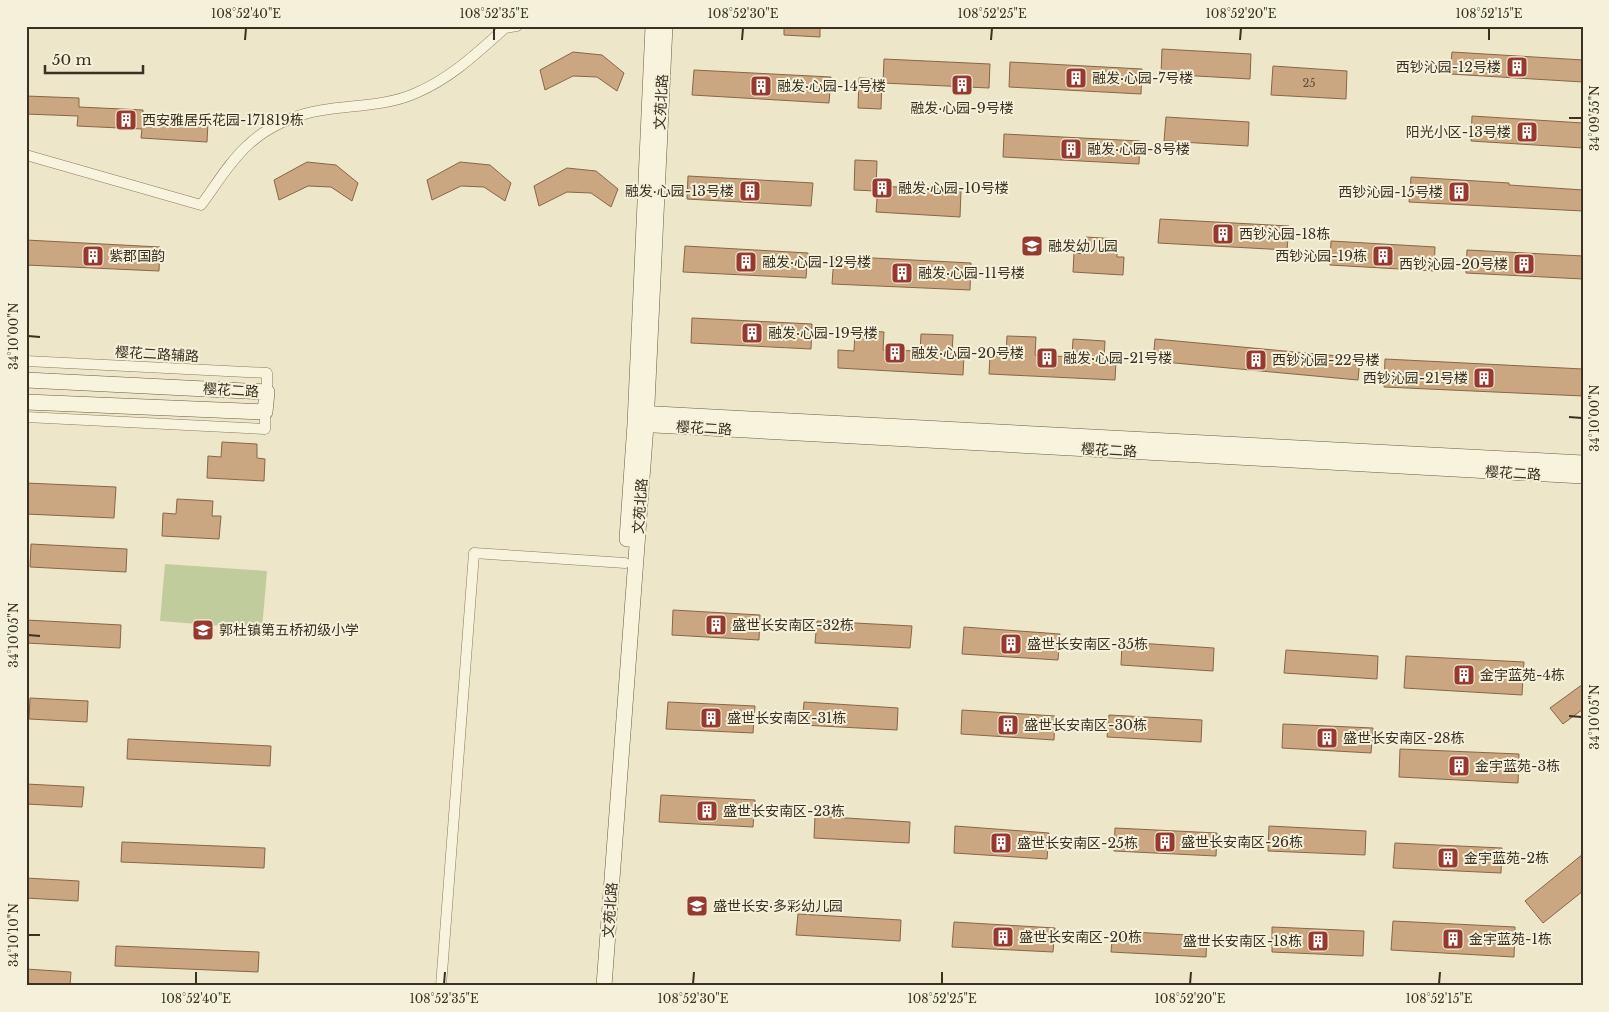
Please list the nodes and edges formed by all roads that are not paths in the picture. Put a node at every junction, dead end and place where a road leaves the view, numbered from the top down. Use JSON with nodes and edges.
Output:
{"nodes":[{"id":1,"x":518,"y":26,"type":"edge"},
{"id":2,"x":652,"y":26,"type":"edge"},
{"id":3,"x":664,"y":26,"type":"edge"},
{"id":4,"x":505,"y":27,"type":"edge"},
{"id":5,"x":26,"y":155,"type":"edge"},
{"id":6,"x":26,"y":361,"type":"edge"},
{"id":7,"x":26,"y":380,"type":"edge"},
{"id":8,"x":267,"y":392,"type":"junction"},
{"id":9,"x":26,"y":402,"type":"edge"},
{"id":10,"x":265,"y":412,"type":"junction"},
{"id":11,"x":26,"y":417,"type":"edge"},
{"id":12,"x":640,"y":419,"type":"junction"},
{"id":13,"x":1583,"y":463,"type":"edge"},
{"id":14,"x":1583,"y":476,"type":"edge"},
{"id":15,"x":625,"y":563,"type":"junction"},
{"id":16,"x":441,"y":986,"type":"edge"},
{"id":17,"x":594,"y":986,"type":"edge"},
{"id":18,"x":604,"y":986,"type":"edge"}],
"edges":[{"from":1,"to":4,"type":"street"},
{"from":2,"to":12,"type":"street","name":"文苑北路"},
{"from":3,"to":12,"type":"street","name":"文苑北路"},
{"from":4,"to":5,"type":"street"},
{"from":6,"to":8,"type":"street","name":"樱花二路辅路"},
{"from":7,"to":8,"type":"street","name":"樱花二路"},
{"from":8,"to":10,"type":"street","name":"樱花二路"},
{"from":9,"to":10,"type":"street","name":"樱花二路"},
{"from":10,"to":11,"type":"street"},
{"from":12,"to":13,"type":"street","name":"樱花二路"},
{"from":12,"to":14,"type":"street","name":"樱花二路"},
{"from":12,"to":15,"type":"street","name":"文苑北路"},
{"from":12,"to":18,"type":"street","name":"文苑北路"},
{"from":15,"to":16,"type":"street"},
{"from":15,"to":17,"type":"street","name":"文苑北路"}]}
